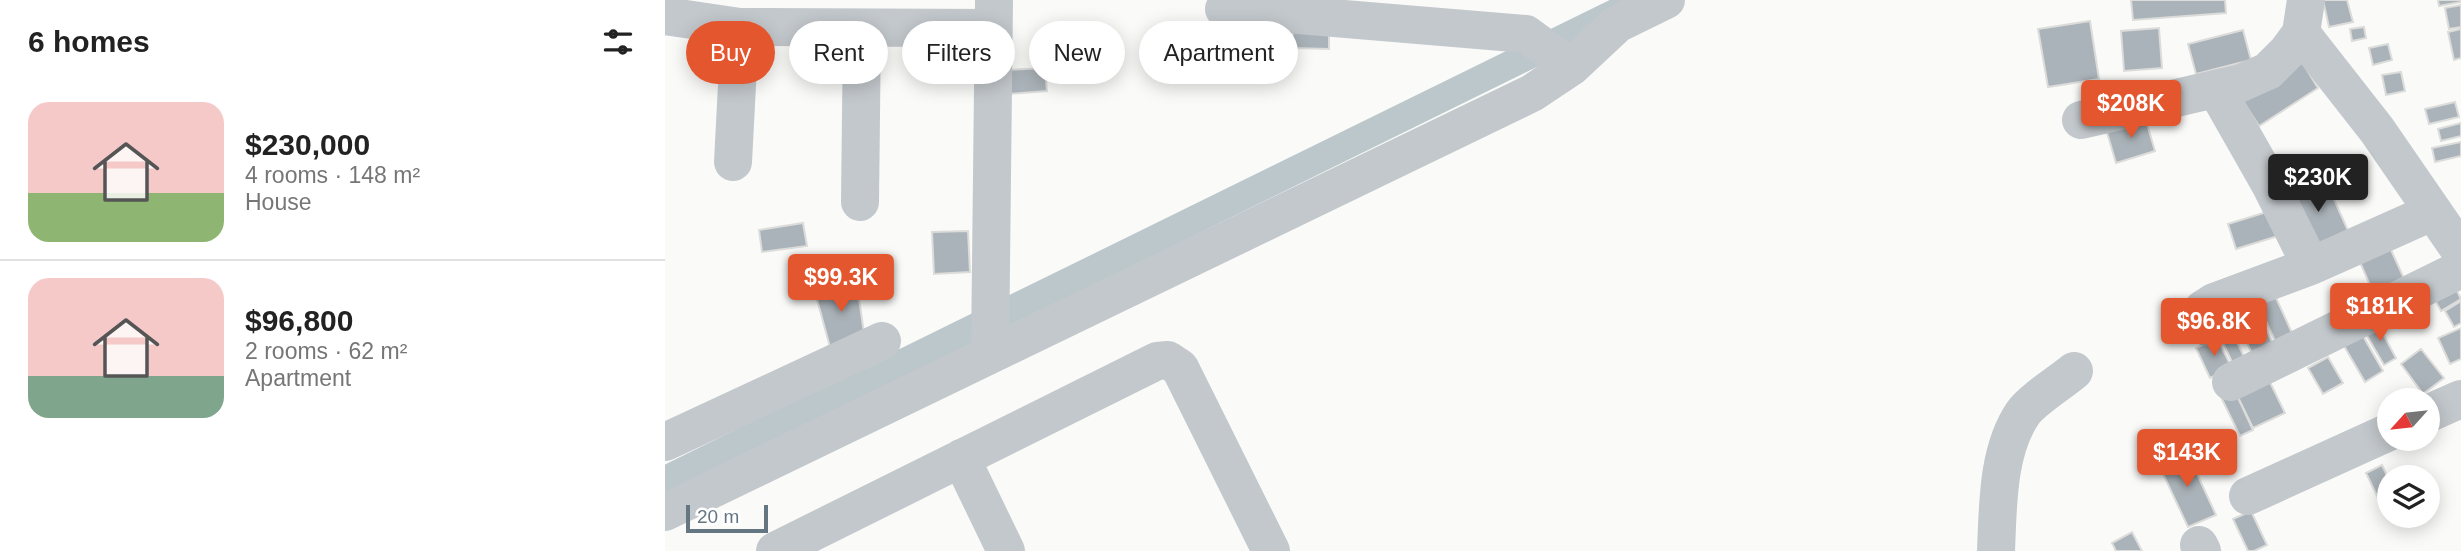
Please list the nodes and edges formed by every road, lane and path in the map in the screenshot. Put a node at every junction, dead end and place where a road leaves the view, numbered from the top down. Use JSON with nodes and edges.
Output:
{"nodes":[{"id":1,"x":1667,"y":0,"type":"edge"},
{"id":2,"x":1224,"y":9,"type":"dead end"},
{"id":3,"x":1622,"y":12,"type":"edge"},
{"id":4,"x":994,"y":14,"type":"edge"},
{"id":5,"x":665,"y":16,"type":"edge"},
{"id":6,"x":2304,"y":17,"type":"edge"},
{"id":7,"x":699,"y":21,"type":"edge"},
{"id":8,"x":888,"y":25,"type":"edge"},
{"id":9,"x":1555,"y":56,"type":"junction"},
{"id":10,"x":737,"y":84,"type":"edge"},
{"id":11,"x":861,"y":84,"type":"edge"},
{"id":12,"x":2216,"y":89,"type":"junction"},
{"id":13,"x":2081,"y":120,"type":"dead end"},
{"id":14,"x":733,"y":162,"type":"dead end"},
{"id":15,"x":860,"y":202,"type":"dead end"},
{"id":16,"x":2432,"y":212,"type":"junction"},
{"id":17,"x":2461,"y":252,"type":"edge"},
{"id":18,"x":2311,"y":266,"type":"junction"},
{"id":19,"x":2461,"y":269,"type":"edge"},
{"id":20,"x":2207,"y":327,"type":"dead end"},
{"id":21,"x":882,"y":341,"type":"dead end"},
{"id":22,"x":990,"y":353,"type":"junction"},
{"id":23,"x":2074,"y":371,"type":"dead end"},
{"id":24,"x":2231,"y":382,"type":"dead end"},
{"id":25,"x":2461,"y":399,"type":"edge"},
{"id":26,"x":2440,"y":408,"type":"edge"},
{"id":27,"x":2377,"y":437,"type":"edge"},
{"id":28,"x":665,"y":442,"type":"edge"},
{"id":29,"x":961,"y":458,"type":"junction"},
{"id":30,"x":2248,"y":496,"type":"dead end"},
{"id":31,"x":665,"y":512,"type":"edge"},
{"id":32,"x":775,"y":551,"type":"edge"},
{"id":33,"x":1006,"y":551,"type":"edge"},
{"id":34,"x":1271,"y":551,"type":"edge"},
{"id":35,"x":1996,"y":551,"type":"edge"}],
"edges":[{"from":1,"to":3,"type":"street"},
{"from":2,"to":9,"type":"street"},
{"from":3,"to":9,"type":"street"},
{"from":4,"to":8,"type":"street"},
{"from":4,"to":22,"type":"street"},
{"from":5,"to":7,"type":"street"},
{"from":6,"to":12,"type":"street"},
{"from":6,"to":16,"type":"street"},
{"from":9,"to":22,"type":"street"},
{"from":10,"to":14,"type":"street"},
{"from":11,"to":15,"type":"street"},
{"from":12,"to":13,"type":"street"},
{"from":12,"to":18,"type":"street"},
{"from":16,"to":17,"type":"street"},
{"from":16,"to":18,"type":"street"},
{"from":18,"to":20,"type":"street"},
{"from":19,"to":24,"type":"street"},
{"from":21,"to":28,"type":"street"},
{"from":22,"to":31,"type":"street"},
{"from":23,"to":35,"type":"street"},
{"from":25,"to":26,"type":"street"},
{"from":27,"to":30,"type":"street"},
{"from":29,"to":32,"type":"street"},
{"from":29,"to":33,"type":"street"},
{"from":29,"to":34,"type":"street"}]}
